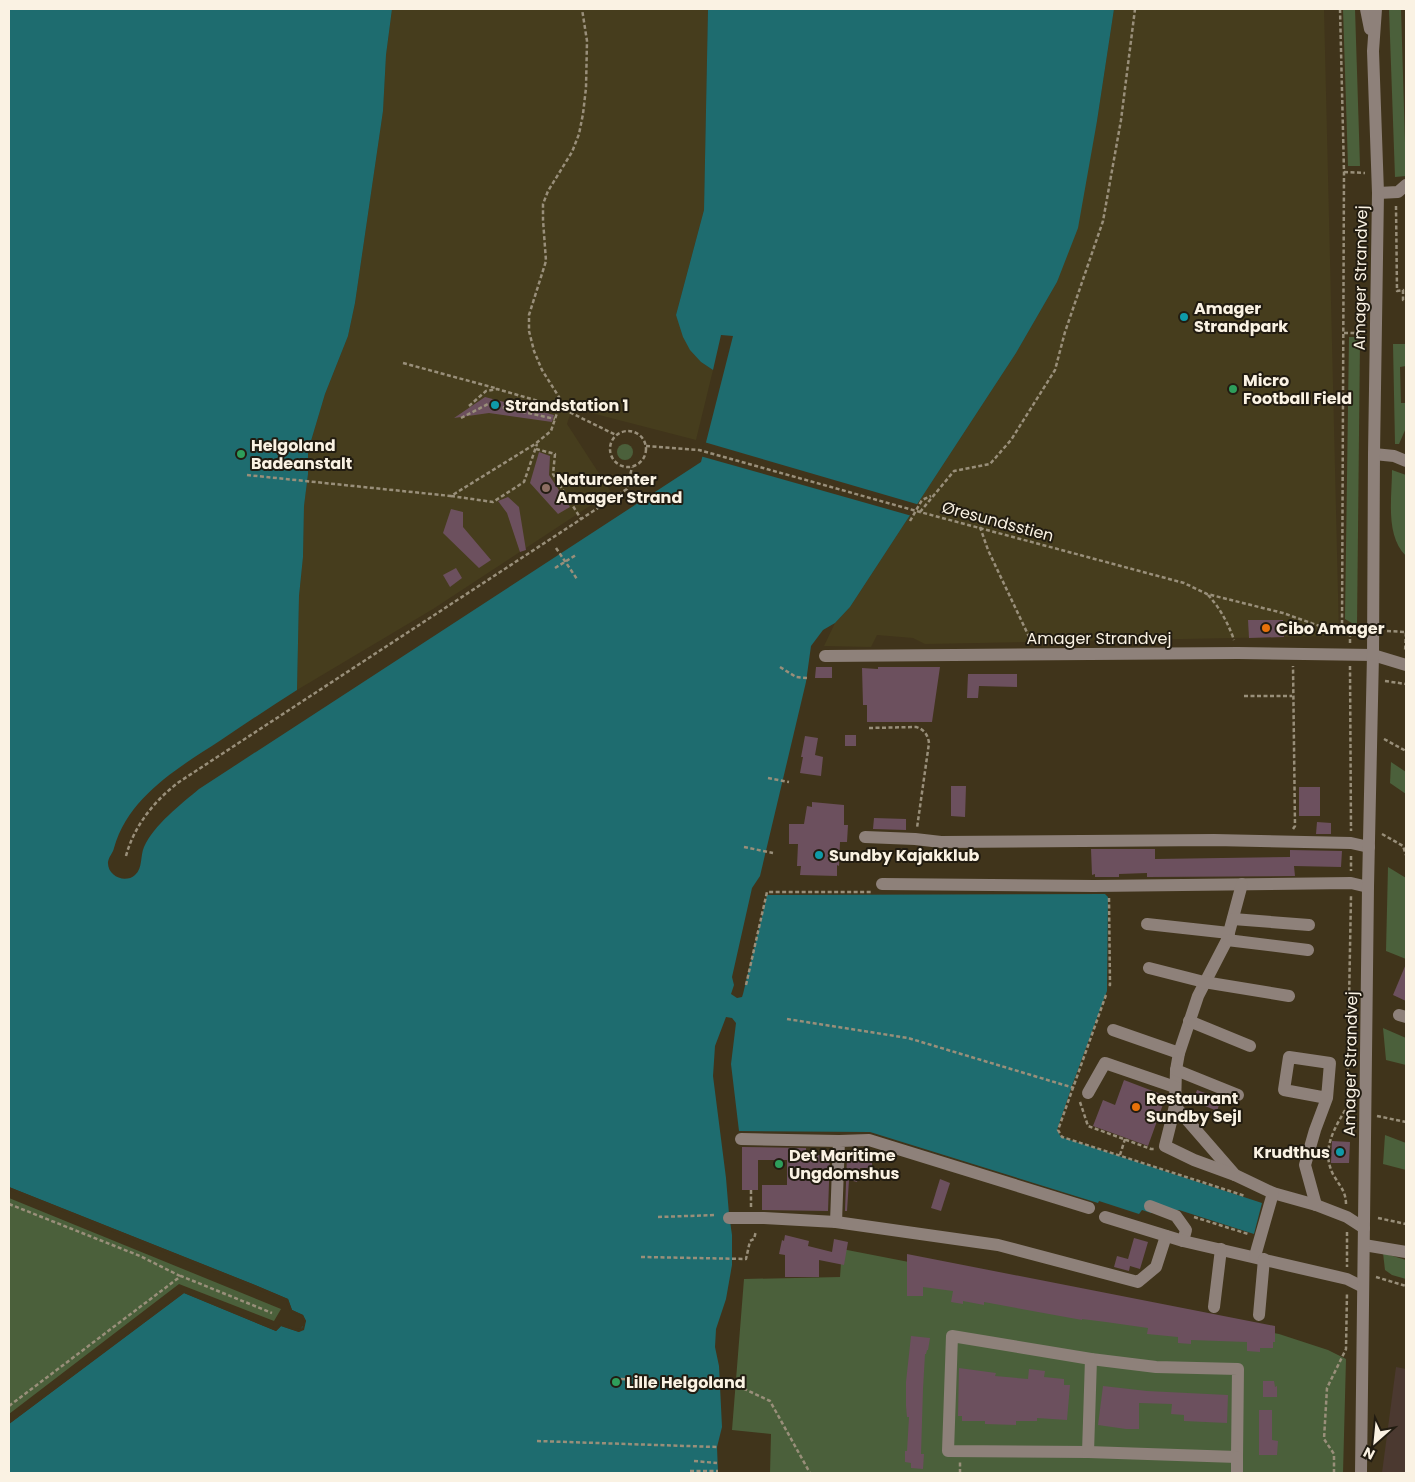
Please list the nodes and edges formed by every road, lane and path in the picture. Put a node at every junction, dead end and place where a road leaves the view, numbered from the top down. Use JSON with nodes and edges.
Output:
{"nodes":[{"id":1,"x":582,"y":9,"type":"edge"},
{"id":2,"x":1135,"y":9,"type":"edge"},
{"id":3,"x":1340,"y":9,"type":"edge"},
{"id":4,"x":1366,"y":9,"type":"edge"},
{"id":5,"x":1376,"y":9,"type":"edge"},
{"id":6,"x":1374,"y":51,"type":"junction"},
{"id":7,"x":1344,"y":172,"type":"junction"},
{"id":8,"x":1378,"y":172,"type":"junction"},
{"id":9,"x":1378,"y":193,"type":"junction"},
{"id":10,"x":1402,"y":194,"type":"edge"},
{"id":11,"x":1406,"y":300,"type":"edge"},
{"id":12,"x":1344,"y":333,"type":"junction"},
{"id":13,"x":1376,"y":334,"type":"junction"},
{"id":14,"x":403,"y":363,"type":"dead end"},
{"id":15,"x":497,"y":389,"type":"junction"},
{"id":16,"x":469,"y":406,"type":"dead end"},
{"id":17,"x":559,"y":407,"type":"junction"},
{"id":18,"x":461,"y":418,"type":"dead end"},
{"id":19,"x":555,"y":419,"type":"junction"},
{"id":20,"x":616,"y":435,"type":"junction"},
{"id":21,"x":538,"y":443,"type":"junction"},
{"id":22,"x":646,"y":446,"type":"junction"},
{"id":23,"x":536,"y":449,"type":"junction"},
{"id":24,"x":1374,"y":454,"type":"junction"},
{"id":25,"x":1405,"y":459,"type":"edge"},
{"id":26,"x":632,"y":467,"type":"junction"},
{"id":27,"x":247,"y":474,"type":"dead end"},
{"id":28,"x":451,"y":496,"type":"junction"},
{"id":29,"x":932,"y":496,"type":"junction"},
{"id":30,"x":918,"y":512,"type":"junction"},
{"id":31,"x":581,"y":520,"type":"junction"},
{"id":32,"x":910,"y":521,"type":"dead end"},
{"id":33,"x":980,"y":527,"type":"junction"},
{"id":34,"x":556,"y":548,"type":"dead end"},
{"id":35,"x":576,"y":555,"type":"dead end"},
{"id":36,"x":555,"y":568,"type":"dead end"},
{"id":37,"x":577,"y":579,"type":"dead end"},
{"id":38,"x":1207,"y":594,"type":"junction"},
{"id":39,"x":1342,"y":629,"type":"junction"},
{"id":40,"x":1373,"y":631,"type":"junction"},
{"id":41,"x":1406,"y":632,"type":"edge"},
{"id":42,"x":1406,"y":649,"type":"edge"},
{"id":43,"x":1238,"y":653,"type":"junction"},
{"id":44,"x":1031,"y":654,"type":"junction"},
{"id":45,"x":1373,"y":655,"type":"junction"},
{"id":46,"x":825,"y":656,"type":"dead end"},
{"id":47,"x":1405,"y":664,"type":"edge"},
{"id":48,"x":1293,"y":666,"type":"dead end"},
{"id":49,"x":780,"y":667,"type":"dead end"},
{"id":50,"x":1351,"y":677,"type":"dead end"},
{"id":51,"x":807,"y":678,"type":"dead end"},
{"id":52,"x":1244,"y":696,"type":"dead end"},
{"id":53,"x":1293,"y":696,"type":"junction"},
{"id":54,"x":869,"y":728,"type":"dead end"},
{"id":55,"x":1372,"y":732,"type":"junction"},
{"id":56,"x":1406,"y":751,"type":"edge"},
{"id":57,"x":768,"y":778,"type":"dead end"},
{"id":58,"x":789,"y":782,"type":"dead end"},
{"id":59,"x":1370,"y":827,"type":"junction"},
{"id":60,"x":865,"y":837,"type":"dead end"},
{"id":61,"x":916,"y":839,"type":"junction"},
{"id":62,"x":1289,"y":842,"type":"junction"},
{"id":63,"x":1351,"y":843,"type":"junction"},
{"id":64,"x":744,"y":847,"type":"dead end"},
{"id":65,"x":1369,"y":847,"type":"junction"},
{"id":66,"x":773,"y":853,"type":"dead end"},
{"id":67,"x":1406,"y":855,"type":"edge"},
{"id":68,"x":126,"y":856,"type":"dead end"},
{"id":69,"x":1351,"y":883,"type":"junction"},
{"id":70,"x":1242,"y":884,"type":"junction"},
{"id":71,"x":1368,"y":887,"type":"junction"},
{"id":72,"x":878,"y":888,"type":"joint"},
{"id":73,"x":1109,"y":892,"type":"dead end"},
{"id":74,"x":1233,"y":919,"type":"junction"},
{"id":75,"x":1147,"y":924,"type":"dead end"},
{"id":76,"x":1309,"y":925,"type":"dead end"},
{"id":77,"x":1228,"y":937,"type":"junction"},
{"id":78,"x":1308,"y":950,"type":"dead end"},
{"id":79,"x":1149,"y":968,"type":"dead end"},
{"id":80,"x":1204,"y":982,"type":"junction"},
{"id":81,"x":1109,"y":984,"type":"dead end"},
{"id":82,"x":746,"y":985,"type":"dead end"},
{"id":83,"x":1106,"y":995,"type":"dead end"},
{"id":84,"x":1289,"y":996,"type":"dead end"},
{"id":85,"x":787,"y":1019,"type":"dead end"},
{"id":86,"x":1189,"y":1022,"type":"junction"},
{"id":87,"x":1113,"y":1030,"type":"dead end"},
{"id":88,"x":1250,"y":1046,"type":"dead end"},
{"id":89,"x":1179,"y":1053,"type":"junction"},
{"id":90,"x":1176,"y":1070,"type":"junction"},
{"id":91,"x":1073,"y":1088,"type":"junction"},
{"id":92,"x":1175,"y":1088,"type":"junction"},
{"id":93,"x":1238,"y":1095,"type":"dead end"},
{"id":94,"x":1083,"y":1096,"type":"joint"},
{"id":95,"x":1327,"y":1098,"type":"dead end"},
{"id":96,"x":1174,"y":1106,"type":"junction"},
{"id":97,"x":1366,"y":1114,"type":"junction"},
{"id":98,"x":1406,"y":1122,"type":"edge"},
{"id":99,"x":1125,"y":1139,"type":"junction"},
{"id":100,"x":742,"y":1140,"type":"dead end"},
{"id":101,"x":838,"y":1141,"type":"junction"},
{"id":102,"x":1165,"y":1146,"type":"junction"},
{"id":103,"x":1120,"y":1155,"type":"junction"},
{"id":104,"x":1235,"y":1175,"type":"junction"},
{"id":105,"x":1274,"y":1193,"type":"junction"},
{"id":106,"x":1253,"y":1198,"type":"dead end"},
{"id":107,"x":9,"y":1204,"type":"edge"},
{"id":108,"x":1316,"y":1205,"type":"junction"},
{"id":109,"x":1150,"y":1206,"type":"dead end"},
{"id":110,"x":1089,"y":1208,"type":"dead end"},
{"id":111,"x":1187,"y":1215,"type":"dead end"},
{"id":112,"x":724,"y":1216,"type":"joint"},
{"id":113,"x":658,"y":1217,"type":"dead end"},
{"id":114,"x":1105,"y":1217,"type":"dead end"},
{"id":115,"x":1346,"y":1217,"type":"junction"},
{"id":116,"x":758,"y":1218,"type":"junction"},
{"id":117,"x":836,"y":1222,"type":"junction"},
{"id":118,"x":1364,"y":1222,"type":"junction"},
{"id":119,"x":1406,"y":1224,"type":"edge"},
{"id":120,"x":1166,"y":1236,"type":"junction"},
{"id":121,"x":1252,"y":1236,"type":"dead end"},
{"id":122,"x":1183,"y":1241,"type":"junction"},
{"id":123,"x":1364,"y":1245,"type":"junction"},
{"id":124,"x":1220,"y":1249,"type":"junction"},
{"id":125,"x":1406,"y":1252,"type":"edge"},
{"id":126,"x":641,"y":1257,"type":"dead end"},
{"id":127,"x":1259,"y":1258,"type":"junction"},
{"id":128,"x":181,"y":1276,"type":"junction"},
{"id":129,"x":1363,"y":1286,"type":"junction"},
{"id":130,"x":1214,"y":1306,"type":"dead end"},
{"id":131,"x":272,"y":1313,"type":"dead end"},
{"id":132,"x":1259,"y":1315,"type":"dead end"},
{"id":133,"x":1346,"y":1349,"type":"dead end"},
{"id":134,"x":1092,"y":1359,"type":"junction"},
{"id":135,"x":620,"y":1379,"type":"dead end"},
{"id":136,"x":9,"y":1406,"type":"edge"},
{"id":137,"x":537,"y":1440,"type":"dead end"},
{"id":138,"x":717,"y":1447,"type":"dead end"},
{"id":139,"x":1088,"y":1452,"type":"junction"},
{"id":140,"x":1237,"y":1457,"type":"junction"},
{"id":141,"x":694,"y":1461,"type":"dead end"},
{"id":142,"x":717,"y":1463,"type":"dead end"},
{"id":143,"x":690,"y":1471,"type":"dead end"},
{"id":144,"x":718,"y":1471,"type":"dead end"},
{"id":145,"x":810,"y":1473,"type":"edge"},
{"id":146,"x":1237,"y":1473,"type":"edge"},
{"id":147,"x":1334,"y":1473,"type":"edge"},
{"id":148,"x":1361,"y":1473,"type":"edge"}],
"edges":[{"from":1,"to":17,"type":"path"},
{"from":2,"to":29,"type":"path"},
{"from":3,"to":7,"type":"path"},
{"from":4,"to":6,"type":"street","name":"Amager Strandvej"},
{"from":5,"to":6,"type":"street","name":"Amager Strandvej"},
{"from":6,"to":8,"type":"street","name":"Amager Strandvej"},
{"from":7,"to":8,"type":"path"},
{"from":7,"to":12,"type":"path"},
{"from":8,"to":9,"type":"street","name":"Amager Strandvej"},
{"from":9,"to":10,"type":"street"},
{"from":9,"to":13,"type":"street","name":"Amager Strandvej"},
{"from":10,"to":11,"type":"path"},
{"from":12,"to":13,"type":"path"},
{"from":12,"to":39,"type":"path"},
{"from":13,"to":24,"type":"street","name":"Amager Strandvej"},
{"from":14,"to":15,"type":"path"},
{"from":15,"to":16,"type":"path"},
{"from":15,"to":17,"type":"path"},
{"from":17,"to":19,"type":"path"},
{"from":17,"to":20,"type":"path"},
{"from":18,"to":19,"type":"path"},
{"from":19,"to":21,"type":"path"},
{"from":20,"to":22,"type":"path"},
{"from":20,"to":26,"type":"path"},
{"from":21,"to":23,"type":"path"},
{"from":21,"to":28,"type":"path"},
{"from":22,"to":26,"type":"path"},
{"from":22,"to":30,"type":"path","name":"Øresundsstien"},
{"from":23,"to":28,"type":"path"},
{"from":23,"to":31,"type":"path"},
{"from":24,"to":25,"type":"street"},
{"from":24,"to":40,"type":"street","name":"Amager Strandvej"},
{"from":26,"to":31,"type":"path"},
{"from":27,"to":28,"type":"path"},
{"from":29,"to":30,"type":"path"},
{"from":29,"to":30,"type":"path"},
{"from":30,"to":32,"type":"path"},
{"from":30,"to":33,"type":"path","name":"Øresundsstien"},
{"from":31,"to":68,"type":"path"},
{"from":33,"to":38,"type":"path","name":"Øresundsstien"},
{"from":33,"to":44,"type":"path"},
{"from":34,"to":37,"type":"path"},
{"from":35,"to":36,"type":"path"},
{"from":38,"to":39,"type":"path","name":"Øresundsstien"},
{"from":38,"to":43,"type":"path"},
{"from":39,"to":40,"type":"path","name":"Øresundsstien"},
{"from":40,"to":41,"type":"path","name":"Øresundsstien"},
{"from":40,"to":45,"type":"street","name":"Amager Strandvej"},
{"from":41,"to":42,"type":"path"},
{"from":42,"to":47,"type":"path"},
{"from":43,"to":44,"type":"street","name":"Amager Strandvej"},
{"from":43,"to":45,"type":"street","name":"Amager Strandvej"},
{"from":44,"to":46,"type":"street","name":"Amager Strandvej"},
{"from":45,"to":47,"type":"street"},
{"from":45,"to":55,"type":"street","name":"Amager Strandvej"},
{"from":48,"to":53,"type":"path"},
{"from":49,"to":51,"type":"path"},
{"from":50,"to":63,"type":"path"},
{"from":52,"to":53,"type":"path"},
{"from":53,"to":62,"type":"path"},
{"from":54,"to":61,"type":"path"},
{"from":55,"to":56,"type":"path"},
{"from":55,"to":59,"type":"street","name":"Amager Strandvej"},
{"from":57,"to":58,"type":"path"},
{"from":59,"to":65,"type":"street","name":"Amager Strandvej"},
{"from":59,"to":67,"type":"path"},
{"from":60,"to":61,"type":"street"},
{"from":61,"to":62,"type":"street"},
{"from":62,"to":63,"type":"street"},
{"from":63,"to":65,"type":"street"},
{"from":63,"to":69,"type":"path"},
{"from":64,"to":66,"type":"path"},
{"from":65,"to":71,"type":"street","name":"Amager Strandvej"},
{"from":69,"to":70,"type":"street"},
{"from":69,"to":71,"type":"street"},
{"from":69,"to":115,"type":"path"},
{"from":70,"to":72,"type":"street"},
{"from":70,"to":74,"type":"street"},
{"from":71,"to":97,"type":"street","name":"Amager Strandvej"},
{"from":72,"to":82,"type":"path"},
{"from":73,"to":81,"type":"path"},
{"from":74,"to":76,"type":"street"},
{"from":74,"to":77,"type":"street"},
{"from":75,"to":77,"type":"street"},
{"from":77,"to":78,"type":"street"},
{"from":77,"to":80,"type":"street"},
{"from":79,"to":80,"type":"street"},
{"from":80,"to":84,"type":"street"},
{"from":80,"to":86,"type":"street"},
{"from":83,"to":91,"type":"path"},
{"from":85,"to":91,"type":"path"},
{"from":86,"to":88,"type":"street"},
{"from":86,"to":89,"type":"street"},
{"from":87,"to":89,"type":"street"},
{"from":89,"to":90,"type":"street"},
{"from":90,"to":92,"type":"street"},
{"from":90,"to":93,"type":"street"},
{"from":91,"to":103,"type":"path"},
{"from":92,"to":94,"type":"street"},
{"from":92,"to":96,"type":"street"},
{"from":94,"to":99,"type":"path"},
{"from":95,"to":108,"type":"street"},
{"from":96,"to":102,"type":"street"},
{"from":96,"to":104,"type":"street"},
{"from":97,"to":98,"type":"path"},
{"from":97,"to":118,"type":"street","name":"Amager Strandvej"},
{"from":99,"to":102,"type":"path"},
{"from":99,"to":103,"type":"path"},
{"from":100,"to":101,"type":"street"},
{"from":101,"to":110,"type":"street"},
{"from":101,"to":117,"type":"street"},
{"from":102,"to":104,"type":"street"},
{"from":103,"to":106,"type":"path"},
{"from":104,"to":105,"type":"street"},
{"from":105,"to":108,"type":"street"},
{"from":105,"to":127,"type":"street"},
{"from":107,"to":128,"type":"path"},
{"from":108,"to":115,"type":"street"},
{"from":109,"to":122,"type":"street"},
{"from":111,"to":121,"type":"path"},
{"from":112,"to":113,"type":"path"},
{"from":112,"to":116,"type":"street"},
{"from":114,"to":120,"type":"street"},
{"from":115,"to":118,"type":"street"},
{"from":116,"to":117,"type":"street"},
{"from":116,"to":126,"type":"path"},
{"from":117,"to":120,"type":"street"},
{"from":118,"to":119,"type":"path"},
{"from":118,"to":123,"type":"street","name":"Amager Strandvej"},
{"from":120,"to":122,"type":"street"},
{"from":122,"to":124,"type":"street"},
{"from":123,"to":125,"type":"street"},
{"from":123,"to":129,"type":"street","name":"Amager Strandvej"},
{"from":124,"to":127,"type":"street"},
{"from":124,"to":130,"type":"street"},
{"from":127,"to":129,"type":"street"},
{"from":127,"to":132,"type":"street"},
{"from":128,"to":131,"type":"path"},
{"from":128,"to":136,"type":"path"},
{"from":129,"to":148,"type":"street","name":"Amager Strandvej"},
{"from":133,"to":147,"type":"path"},
{"from":134,"to":139,"type":"street"},
{"from":134,"to":139,"type":"street"},
{"from":134,"to":140,"type":"street"},
{"from":135,"to":145,"type":"path"},
{"from":137,"to":138,"type":"path"},
{"from":139,"to":140,"type":"street"},
{"from":140,"to":146,"type":"street"},
{"from":141,"to":142,"type":"path"},
{"from":143,"to":144,"type":"path"}]}
